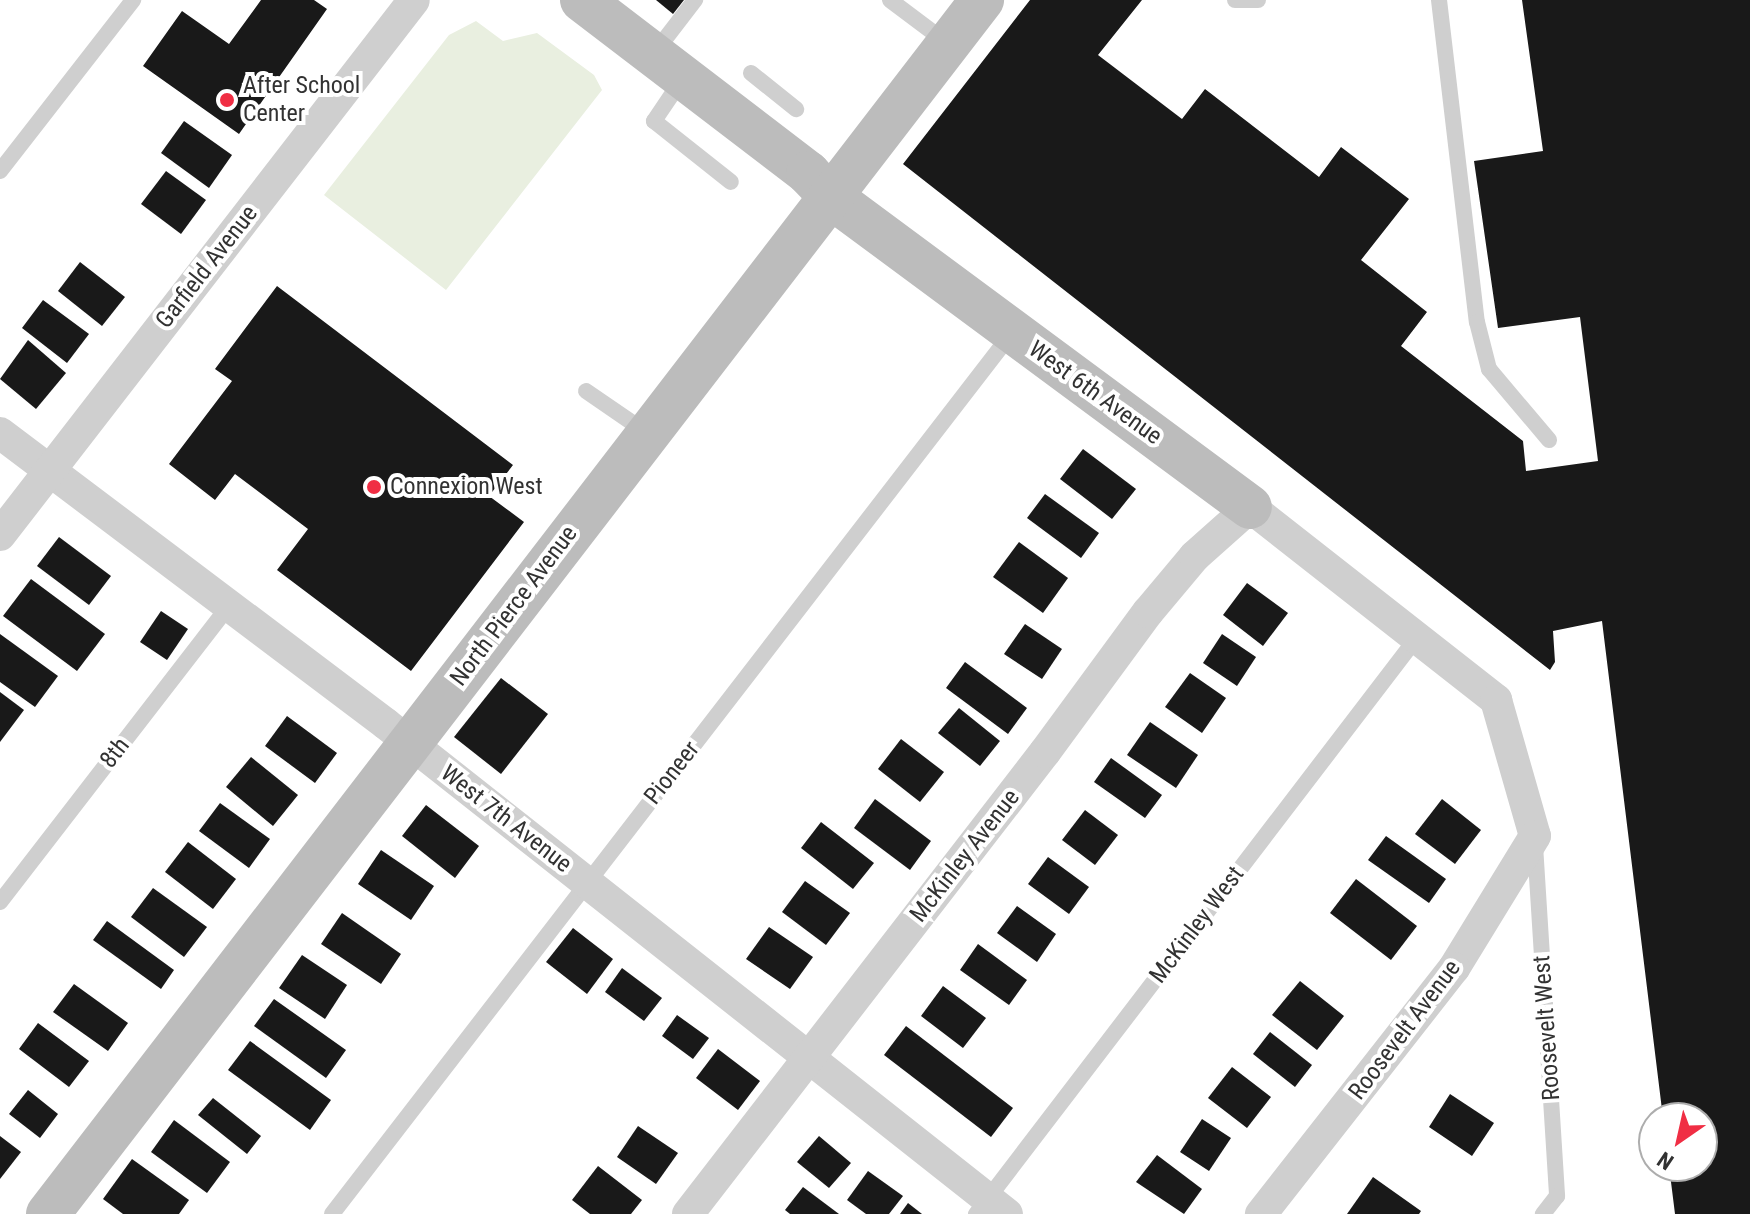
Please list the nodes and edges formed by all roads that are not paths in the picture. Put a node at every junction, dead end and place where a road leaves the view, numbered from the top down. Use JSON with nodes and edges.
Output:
{"nodes":[{"id":1,"x":133,"y":0,"type":"edge"},
{"id":2,"x":414,"y":0,"type":"edge"},
{"id":3,"x":582,"y":0,"type":"edge"},
{"id":4,"x":695,"y":0,"type":"edge"},
{"id":5,"x":890,"y":0,"type":"edge"},
{"id":6,"x":982,"y":0,"type":"edge"},
{"id":7,"x":1235,"y":0,"type":"edge"},
{"id":8,"x":1258,"y":0,"type":"edge"},
{"id":9,"x":1439,"y":0,"type":"edge"},
{"id":10,"x":949,"y":44,"type":"junction"},
{"id":11,"x":669,"y":65,"type":"junction"},
{"id":12,"x":751,"y":73,"type":"dead end"},
{"id":13,"x":760,"y":107,"type":"junction"},
{"id":14,"x":796,"y":109,"type":"dead end"},
{"id":15,"x":0,"y":171,"type":"edge"},
{"id":16,"x":731,"y":182,"type":"dead end"},
{"id":17,"x":831,"y":197,"type":"junction"},
{"id":18,"x":1012,"y":332,"type":"junction"},
{"id":19,"x":586,"y":391,"type":"dead end"},
{"id":20,"x":0,"y":433,"type":"edge"},
{"id":21,"x":648,"y":434,"type":"junction"},
{"id":22,"x":1549,"y":440,"type":"dead end"},
{"id":23,"x":49,"y":471,"type":"junction"},
{"id":24,"x":1250,"y":507,"type":"junction"},
{"id":25,"x":0,"y":535,"type":"edge"},
{"id":26,"x":230,"y":604,"type":"junction"},
{"id":27,"x":1418,"y":636,"type":"junction"},
{"id":28,"x":410,"y":742,"type":"junction"},
{"id":29,"x":1535,"y":836,"type":"junction"},
{"id":30,"x":586,"y":883,"type":"junction"},
{"id":31,"x":0,"y":902,"type":"edge"},
{"id":32,"x":808,"y":1058,"type":"junction"},
{"id":33,"x":990,"y":1209,"type":"edge"},
{"id":34,"x":57,"y":1211,"type":"edge"},
{"id":35,"x":332,"y":1214,"type":"edge"},
{"id":36,"x":688,"y":1214,"type":"edge"},
{"id":37,"x":1261,"y":1214,"type":"edge"},
{"id":38,"x":1543,"y":1214,"type":"edge"}],
"edges":[{"from":1,"to":15,"type":"lane"},
{"from":2,"to":23,"type":"street","name":"Garfield Avenue"},
{"from":3,"to":11,"type":"street","name":"West 6th Avenue"},
{"from":4,"to":11,"type":"lane"},
{"from":5,"to":10,"type":"lane"},
{"from":6,"to":10,"type":"street","name":"North Pierce Avenue"},
{"from":7,"to":8,"type":"lane"},
{"from":9,"to":22,"type":"lane"},
{"from":10,"to":17,"type":"street","name":"North Pierce Avenue"},
{"from":11,"to":13,"type":"street","name":"West 6th Avenue"},
{"from":11,"to":16,"type":"lane"},
{"from":12,"to":13,"type":"lane"},
{"from":13,"to":14,"type":"lane"},
{"from":13,"to":17,"type":"street","name":"West 6th Avenue"},
{"from":17,"to":18,"type":"street","name":"West 6th Avenue"},
{"from":17,"to":21,"type":"street","name":"North Pierce Avenue"},
{"from":18,"to":24,"type":"street","name":"West 6th Avenue"},
{"from":18,"to":30,"type":"lane","name":"Pioneer"},
{"from":19,"to":21,"type":"lane"},
{"from":20,"to":23,"type":"street","name":"West 7th Avenue"},
{"from":21,"to":28,"type":"street","name":"North Pierce Avenue"},
{"from":23,"to":25,"type":"street","name":"Garfield Avenue"},
{"from":23,"to":26,"type":"street","name":"West 7th Avenue"},
{"from":24,"to":27,"type":"street","name":"West 6th Avenue"},
{"from":24,"to":32,"type":"street","name":"McKinley Avenue"},
{"from":26,"to":28,"type":"street","name":"West 7th Avenue"},
{"from":26,"to":31,"type":"lane","name":"8th"},
{"from":27,"to":29,"type":"street","name":"West 6th Avenue"},
{"from":27,"to":33,"type":"lane","name":"McKinley West"},
{"from":28,"to":30,"type":"street","name":"West 7th Avenue"},
{"from":28,"to":34,"type":"street","name":"North Pierce Avenue"},
{"from":29,"to":37,"type":"street","name":"Roosevelt Avenue"},
{"from":29,"to":38,"type":"lane","name":"Roosevelt West"},
{"from":30,"to":32,"type":"street","name":"West 7th Avenue"},
{"from":30,"to":35,"type":"lane","name":"Pioneer"},
{"from":32,"to":33,"type":"street","name":"West 7th Avenue"},
{"from":32,"to":36,"type":"street","name":"McKinley Avenue"}]}
